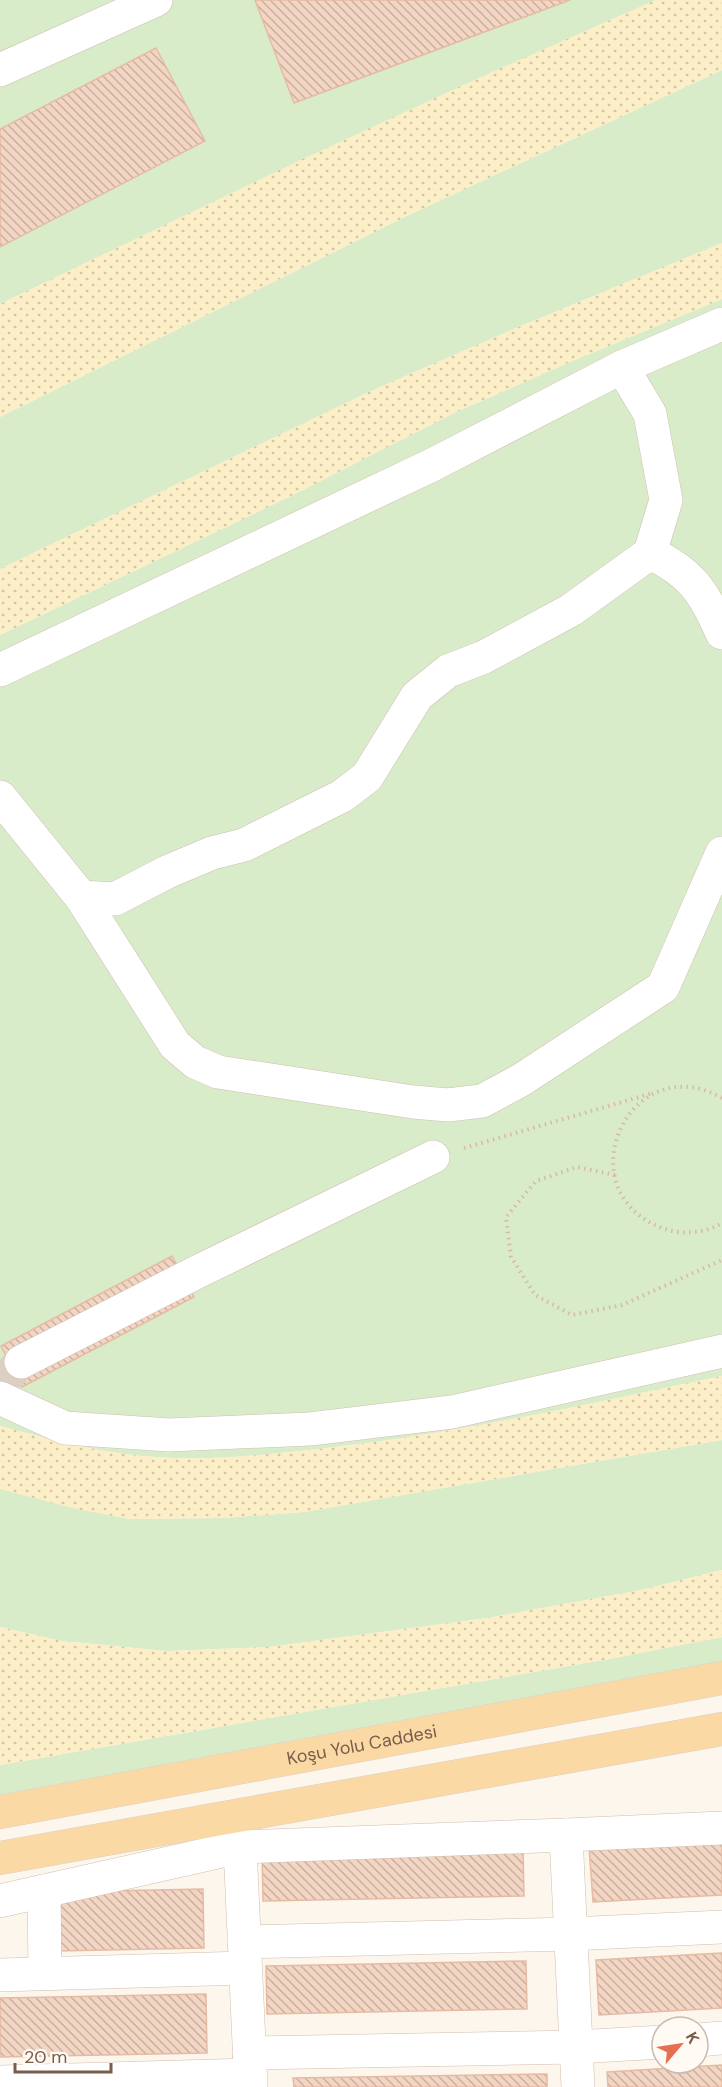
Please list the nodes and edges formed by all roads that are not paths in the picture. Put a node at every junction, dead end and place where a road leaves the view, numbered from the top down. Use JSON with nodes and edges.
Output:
{"nodes":[{"id":1,"x":156,"y":0,"type":"edge"},
{"id":2,"x":0,"y":70,"type":"edge"},
{"id":3,"x":722,"y":324,"type":"edge"},
{"id":4,"x":622,"y":367,"type":"junction"},
{"id":5,"x":650,"y":553,"type":"junction"},
{"id":6,"x":722,"y":633,"type":"edge"},
{"id":7,"x":0,"y":670,"type":"edge"},
{"id":8,"x":0,"y":797,"type":"edge"},
{"id":9,"x":722,"y":853,"type":"edge"},
{"id":10,"x":81,"y":897,"type":"junction"},
{"id":11,"x":433,"y":1157,"type":"road end"},
{"id":12,"x":722,"y":1351,"type":"edge"},
{"id":13,"x":21,"y":1362,"type":"tunnel mouth"},
{"id":14,"x":0,"y":1398,"type":"edge"},
{"id":15,"x":722,"y":1678,"type":"edge"},
{"id":16,"x":722,"y":1729,"type":"edge"},
{"id":17,"x":0,"y":1812,"type":"edge"},
{"id":18,"x":722,"y":1828,"type":"edge"},
{"id":19,"x":566,"y":1835,"type":"junction"},
{"id":20,"x":240,"y":1847,"type":"junction"},
{"id":21,"x":0,"y":1858,"type":"edge"},
{"id":22,"x":44,"y":1891,"type":"junction"},
{"id":23,"x":0,"y":1901,"type":"edge"},
{"id":24,"x":722,"y":1927,"type":"edge"},
{"id":25,"x":570,"y":1934,"type":"junction"},
{"id":26,"x":245,"y":1955,"type":"junction"},
{"id":27,"x":45,"y":1973,"type":"junction"},
{"id":28,"x":0,"y":1975,"type":"edge"},
{"id":29,"x":650,"y":2043,"type":"edge"},
{"id":30,"x":576,"y":2047,"type":"junction"},
{"id":31,"x":250,"y":2072,"type":"edge"},
{"id":32,"x":0,"y":2082,"type":"edge"},
{"id":33,"x":578,"y":2087,"type":"edge"}],
"edges":[{"from":1,"to":2,"type":"street"},
{"from":3,"to":4,"type":"street"},
{"from":4,"to":5,"type":"street"},
{"from":4,"to":7,"type":"street"},
{"from":5,"to":6,"type":"street"},
{"from":5,"to":10,"type":"street"},
{"from":8,"to":10,"type":"street"},
{"from":9,"to":10,"type":"street"},
{"from":11,"to":13,"type":"street"},
{"from":12,"to":14,"type":"street"},
{"from":15,"to":17,"type":"main road","name":"Koşu Yolu Caddesi"},
{"from":16,"to":21,"type":"main road"},
{"from":18,"to":19,"type":"street"},
{"from":19,"to":20,"type":"street"},
{"from":19,"to":25,"type":"street"},
{"from":20,"to":22,"type":"street"},
{"from":20,"to":26,"type":"street"},
{"from":22,"to":23,"type":"street"},
{"from":22,"to":27,"type":"street"},
{"from":24,"to":25,"type":"street"},
{"from":25,"to":26,"type":"street"},
{"from":25,"to":30,"type":"street"},
{"from":26,"to":27,"type":"street"},
{"from":26,"to":31,"type":"street"},
{"from":27,"to":28,"type":"street"},
{"from":29,"to":30,"type":"street"},
{"from":30,"to":31,"type":"street"},
{"from":30,"to":33,"type":"street"},
{"from":31,"to":32,"type":"street"}]}
